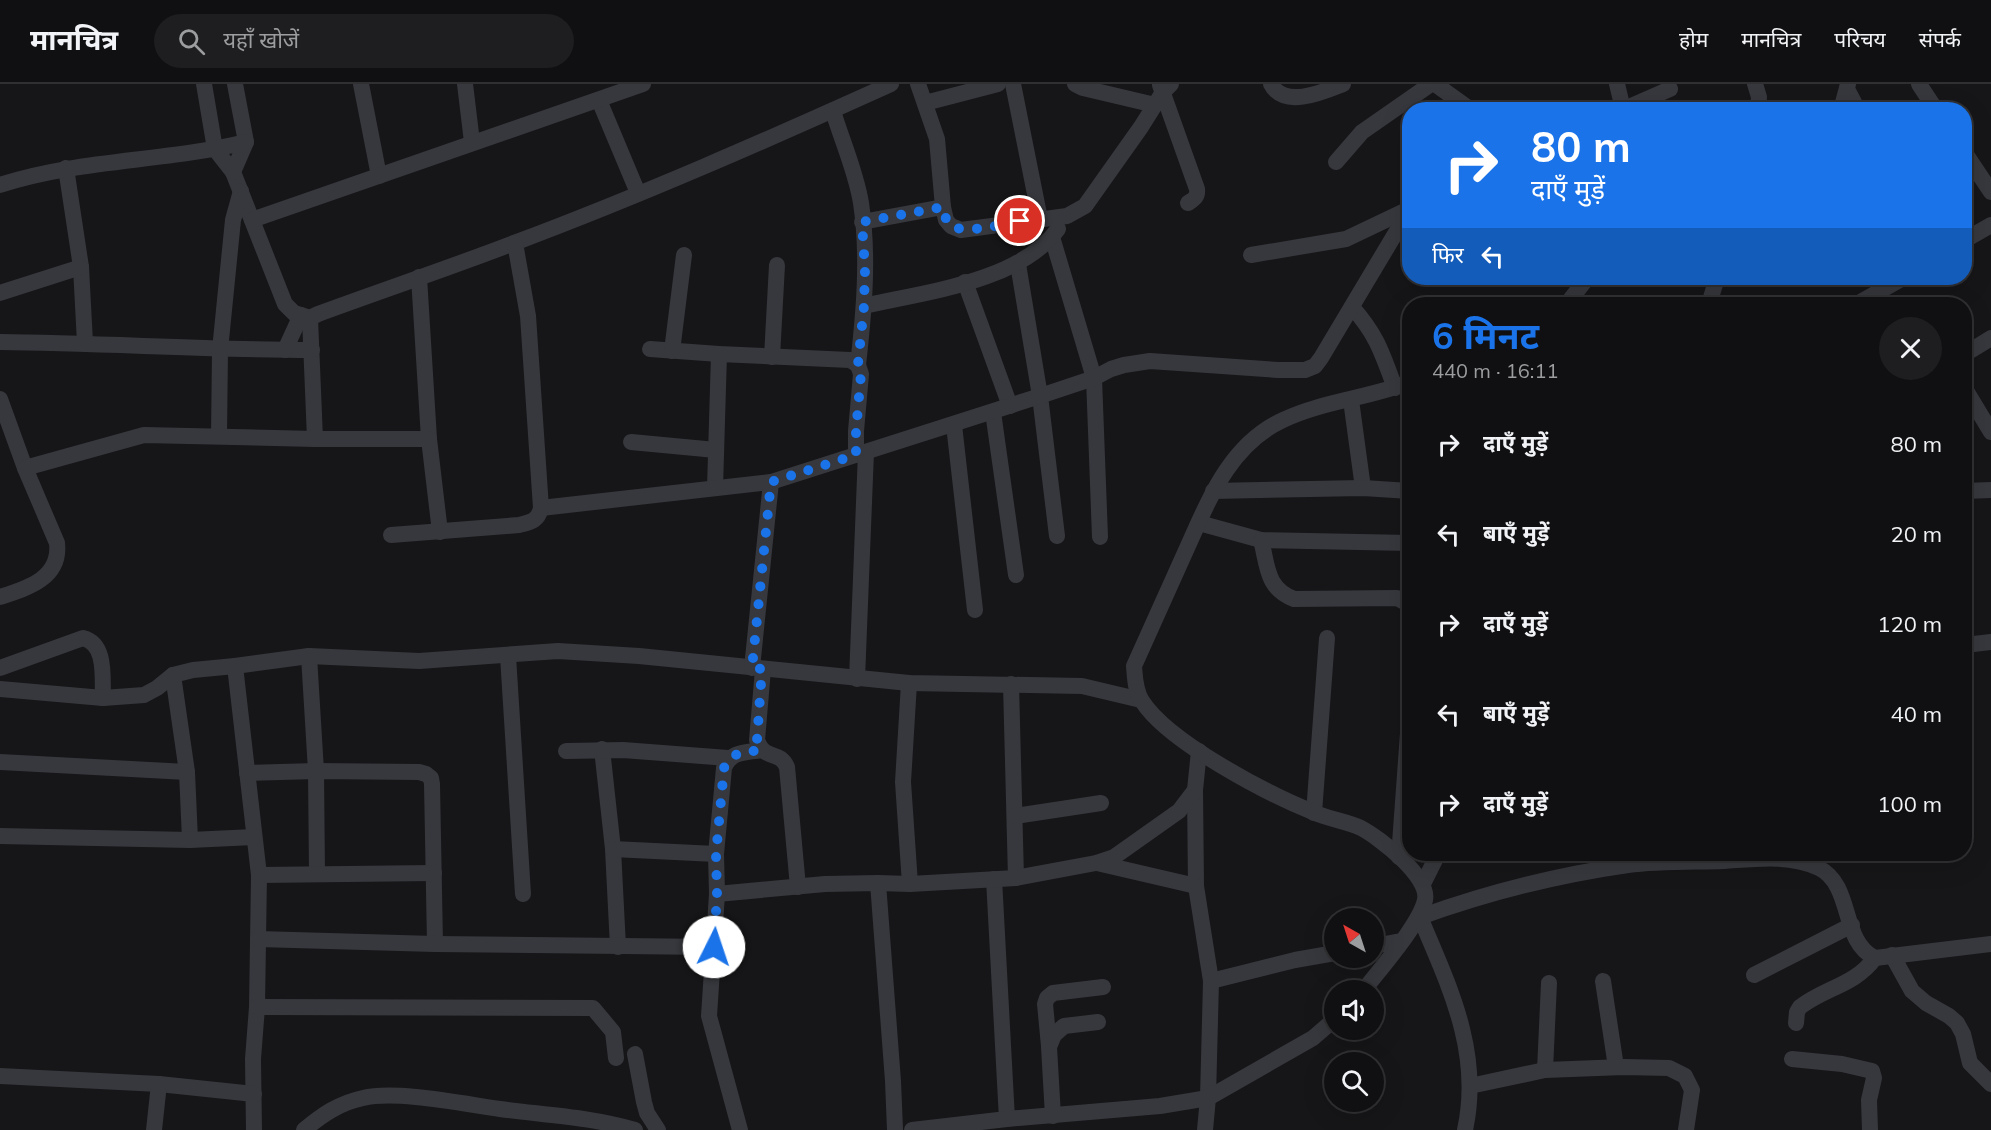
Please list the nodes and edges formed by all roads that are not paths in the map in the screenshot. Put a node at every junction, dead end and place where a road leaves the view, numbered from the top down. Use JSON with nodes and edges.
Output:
{"nodes":[{"id":1,"x":204,"y":84,"type":"edge"},
{"id":2,"x":235,"y":84,"type":"edge"},
{"id":3,"x":362,"y":84,"type":"edge"},
{"id":4,"x":465,"y":84,"type":"edge"},
{"id":5,"x":643,"y":84,"type":"edge"},
{"id":6,"x":891,"y":84,"type":"edge"},
{"id":7,"x":918,"y":84,"type":"edge"},
{"id":8,"x":998,"y":84,"type":"edge"},
{"id":9,"x":1013,"y":84,"type":"edge"},
{"id":10,"x":1075,"y":84,"type":"edge"},
{"id":11,"x":1271,"y":84,"type":"edge"},
{"id":12,"x":1343,"y":84,"type":"edge"},
{"id":13,"x":1433,"y":84,"type":"edge"},
{"id":14,"x":1617,"y":84,"type":"edge"},
{"id":15,"x":1755,"y":84,"type":"edge"},
{"id":16,"x":1919,"y":84,"type":"edge"},
{"id":17,"x":1673,"y":86,"type":"edge"},
{"id":18,"x":1848,"y":87,"type":"edge"},
{"id":19,"x":1162,"y":91,"type":"edge"},
{"id":20,"x":599,"y":100,"type":"junction"},
{"id":21,"x":1406,"y":102,"type":"edge"},
{"id":22,"x":1459,"y":102,"type":"edge"},
{"id":23,"x":1621,"y":102,"type":"edge"},
{"id":24,"x":1638,"y":102,"type":"edge"},
{"id":25,"x":1657,"y":102,"type":"edge"},
{"id":26,"x":1759,"y":102,"type":"edge"},
{"id":27,"x":1843,"y":102,"type":"edge"},
{"id":28,"x":1855,"y":102,"type":"edge"},
{"id":29,"x":1931,"y":102,"type":"edge"},
{"id":30,"x":925,"y":103,"type":"junction"},
{"id":31,"x":1402,"y":105,"type":"edge"},
{"id":32,"x":832,"y":111,"type":"junction"},
{"id":33,"x":246,"y":142,"type":"junction"},
{"id":34,"x":472,"y":142,"type":"junction"},
{"id":35,"x":215,"y":149,"type":"junction"},
{"id":36,"x":1336,"y":162,"type":"dead end"},
{"id":37,"x":1972,"y":164,"type":"edge"},
{"id":38,"x":66,"y":168,"type":"junction"},
{"id":39,"x":233,"y":172,"type":"junction"},
{"id":40,"x":379,"y":176,"type":"junction"},
{"id":41,"x":0,"y":185,"type":"edge"},
{"id":42,"x":241,"y":191,"type":"junction"},
{"id":43,"x":1991,"y":192,"type":"edge"},
{"id":44,"x":638,"y":193,"type":"junction"},
{"id":45,"x":1188,"y":203,"type":"dead end"},
{"id":46,"x":943,"y":207,"type":"junction"},
{"id":47,"x":1402,"y":213,"type":"edge"},
{"id":48,"x":1067,"y":216,"type":"junction"},
{"id":49,"x":1040,"y":219,"type":"junction"},
{"id":50,"x":252,"y":220,"type":"junction"},
{"id":51,"x":862,"y":222,"type":"junction"},
{"id":52,"x":1402,"y":223,"type":"edge"},
{"id":53,"x":1991,"y":225,"type":"edge"},
{"id":54,"x":1972,"y":236,"type":"edge"},
{"id":55,"x":1052,"y":237,"type":"junction"},
{"id":56,"x":515,"y":243,"type":"junction"},
{"id":57,"x":684,"y":255,"type":"dead end"},
{"id":58,"x":1251,"y":255,"type":"dead end"},
{"id":59,"x":1017,"y":264,"type":"junction"},
{"id":60,"x":777,"y":265,"type":"dead end"},
{"id":61,"x":81,"y":267,"type":"junction"},
{"id":62,"x":419,"y":278,"type":"junction"},
{"id":63,"x":965,"y":282,"type":"junction"},
{"id":64,"x":1582,"y":285,"type":"edge"},
{"id":65,"x":1891,"y":285,"type":"edge"},
{"id":66,"x":0,"y":293,"type":"edge"},
{"id":67,"x":1572,"y":297,"type":"edge"},
{"id":68,"x":1869,"y":297,"type":"edge"},
{"id":69,"x":864,"y":306,"type":"junction"},
{"id":70,"x":1352,"y":307,"type":"junction"},
{"id":71,"x":306,"y":317,"type":"junction"},
{"id":72,"x":1991,"y":338,"type":"edge"},
{"id":73,"x":0,"y":342,"type":"edge"},
{"id":74,"x":84,"y":343,"type":"junction"},
{"id":75,"x":650,"y":349,"type":"dead end"},
{"id":76,"x":220,"y":350,"type":"junction"},
{"id":77,"x":285,"y":350,"type":"junction"},
{"id":78,"x":312,"y":350,"type":"junction"},
{"id":79,"x":1972,"y":350,"type":"edge"},
{"id":80,"x":672,"y":351,"type":"junction"},
{"id":81,"x":719,"y":354,"type":"junction"},
{"id":82,"x":772,"y":357,"type":"junction"},
{"id":83,"x":858,"y":364,"type":"junction"},
{"id":84,"x":1094,"y":378,"type":"junction"},
{"id":85,"x":1402,"y":383,"type":"edge"},
{"id":86,"x":1402,"y":385,"type":"edge"},
{"id":87,"x":1040,"y":396,"type":"junction"},
{"id":88,"x":0,"y":399,"type":"edge"},
{"id":89,"x":1351,"y":400,"type":"junction"},
{"id":90,"x":1972,"y":401,"type":"edge"},
{"id":91,"x":1010,"y":406,"type":"junction"},
{"id":92,"x":993,"y":412,"type":"junction"},
{"id":93,"x":954,"y":425,"type":"junction"},
{"id":94,"x":1991,"y":432,"type":"edge"},
{"id":95,"x":219,"y":436,"type":"junction"},
{"id":96,"x":315,"y":439,"type":"junction"},
{"id":97,"x":429,"y":439,"type":"junction"},
{"id":98,"x":631,"y":442,"type":"dead end"},
{"id":99,"x":716,"y":450,"type":"junction"},
{"id":100,"x":861,"y":454,"type":"junction"},
{"id":101,"x":26,"y":468,"type":"junction"},
{"id":102,"x":771,"y":482,"type":"junction"},
{"id":103,"x":715,"y":488,"type":"junction"},
{"id":104,"x":1363,"y":488,"type":"junction"},
{"id":105,"x":1402,"y":490,"type":"edge"},
{"id":106,"x":1991,"y":490,"type":"edge"},
{"id":107,"x":1213,"y":491,"type":"junction"},
{"id":108,"x":1972,"y":491,"type":"edge"},
{"id":109,"x":541,"y":508,"type":"junction"},
{"id":110,"x":1199,"y":523,"type":"junction"},
{"id":111,"x":440,"y":532,"type":"junction"},
{"id":112,"x":391,"y":535,"type":"dead end"},
{"id":113,"x":1057,"y":536,"type":"dead end"},
{"id":114,"x":1100,"y":537,"type":"dead end"},
{"id":115,"x":1261,"y":540,"type":"junction"},
{"id":116,"x":1402,"y":543,"type":"edge"},
{"id":117,"x":1016,"y":575,"type":"dead end"},
{"id":118,"x":0,"y":597,"type":"edge"},
{"id":119,"x":1402,"y":600,"type":"edge"},
{"id":120,"x":975,"y":610,"type":"dead end"},
{"id":121,"x":1327,"y":638,"type":"dead end"},
{"id":122,"x":1991,"y":642,"type":"edge"},
{"id":123,"x":1972,"y":644,"type":"edge"},
{"id":124,"x":309,"y":656,"type":"junction"},
{"id":125,"x":508,"y":656,"type":"junction"},
{"id":126,"x":235,"y":666,"type":"junction"},
{"id":127,"x":0,"y":668,"type":"edge"},
{"id":128,"x":757,"y":669,"type":"junction"},
{"id":129,"x":173,"y":675,"type":"junction"},
{"id":130,"x":857,"y":679,"type":"junction"},
{"id":131,"x":909,"y":683,"type":"junction"},
{"id":132,"x":1011,"y":684,"type":"junction"},
{"id":133,"x":0,"y":689,"type":"edge"},
{"id":134,"x":103,"y":698,"type":"junction"},
{"id":135,"x":1141,"y":700,"type":"junction"},
{"id":136,"x":602,"y":749,"type":"junction"},
{"id":137,"x":760,"y":750,"type":"junction"},
{"id":138,"x":566,"y":751,"type":"dead end"},
{"id":139,"x":1199,"y":751,"type":"junction"},
{"id":140,"x":728,"y":758,"type":"junction"},
{"id":141,"x":0,"y":762,"type":"edge"},
{"id":142,"x":316,"y":771,"type":"junction"},
{"id":143,"x":187,"y":772,"type":"junction"},
{"id":144,"x":247,"y":773,"type":"junction"},
{"id":145,"x":1195,"y":790,"type":"junction"},
{"id":146,"x":1101,"y":804,"type":"dead end"},
{"id":147,"x":1314,"y":813,"type":"junction"},
{"id":148,"x":1015,"y":816,"type":"junction"},
{"id":149,"x":1402,"y":816,"type":"edge"},
{"id":150,"x":0,"y":836,"type":"edge"},
{"id":151,"x":254,"y":837,"type":"junction"},
{"id":152,"x":190,"y":840,"type":"junction"},
{"id":153,"x":613,"y":849,"type":"junction"},
{"id":154,"x":716,"y":854,"type":"junction"},
{"id":155,"x":1399,"y":857,"type":"junction"},
{"id":156,"x":1402,"y":860,"type":"edge"},
{"id":157,"x":1403,"y":861,"type":"edge"},
{"id":158,"x":1434,"y":861,"type":"edge"},
{"id":159,"x":1645,"y":861,"type":"edge"},
{"id":160,"x":1803,"y":861,"type":"edge"},
{"id":161,"x":1096,"y":863,"type":"junction"},
{"id":162,"x":434,"y":873,"type":"junction"},
{"id":163,"x":317,"y":874,"type":"junction"},
{"id":164,"x":259,"y":875,"type":"junction"},
{"id":165,"x":1016,"y":878,"type":"junction"},
{"id":166,"x":994,"y":879,"type":"junction"},
{"id":167,"x":878,"y":883,"type":"junction"},
{"id":168,"x":910,"y":884,"type":"junction"},
{"id":169,"x":1423,"y":884,"type":"junction"},
{"id":170,"x":1196,"y":886,"type":"junction"},
{"id":171,"x":798,"y":887,"type":"junction"},
{"id":172,"x":523,"y":894,"type":"dead end"},
{"id":173,"x":717,"y":894,"type":"junction"},
{"id":174,"x":1420,"y":916,"type":"junction"},
{"id":175,"x":1852,"y":925,"type":"junction"},
{"id":176,"x":258,"y":939,"type":"junction"},
{"id":177,"x":1401,"y":941,"type":"junction"},
{"id":178,"x":435,"y":944,"type":"junction"},
{"id":179,"x":1384,"y":944,"type":"edge"},
{"id":180,"x":1991,"y":944,"type":"edge"},
{"id":181,"x":618,"y":947,"type":"junction"},
{"id":182,"x":714,"y":947,"type":"junction"},
{"id":183,"x":1324,"y":955,"type":"edge"},
{"id":184,"x":1883,"y":956,"type":"junction"},
{"id":185,"x":1754,"y":975,"type":"dead end"},
{"id":186,"x":1372,"y":980,"type":"edge"},
{"id":187,"x":1210,"y":981,"type":"junction"},
{"id":188,"x":1603,"y":981,"type":"dead end"},
{"id":189,"x":1549,"y":983,"type":"dead end"},
{"id":190,"x":1103,"y":987,"type":"dead end"},
{"id":191,"x":257,"y":1007,"type":"junction"},
{"id":192,"x":1098,"y":1022,"type":"dead end"},
{"id":193,"x":1796,"y":1023,"type":"dead end"},
{"id":194,"x":1324,"y":1028,"type":"edge"},
{"id":195,"x":1049,"y":1047,"type":"junction"},
{"id":196,"x":635,"y":1054,"type":"dead end"},
{"id":197,"x":616,"y":1058,"type":"dead end"},
{"id":198,"x":1792,"y":1059,"type":"dead end"},
{"id":199,"x":1616,"y":1067,"type":"junction"},
{"id":200,"x":1545,"y":1070,"type":"junction"},
{"id":201,"x":0,"y":1076,"type":"edge"},
{"id":202,"x":159,"y":1084,"type":"junction"},
{"id":203,"x":1991,"y":1084,"type":"edge"},
{"id":204,"x":1470,"y":1086,"type":"junction"},
{"id":205,"x":254,"y":1094,"type":"junction"},
{"id":206,"x":1208,"y":1098,"type":"junction"},
{"id":207,"x":1053,"y":1116,"type":"junction"},
{"id":208,"x":1007,"y":1119,"type":"junction"},
{"id":209,"x":154,"y":1130,"type":"edge"},
{"id":210,"x":254,"y":1130,"type":"edge"},
{"id":211,"x":304,"y":1130,"type":"edge"},
{"id":212,"x":635,"y":1130,"type":"edge"},
{"id":213,"x":658,"y":1130,"type":"edge"},
{"id":214,"x":740,"y":1130,"type":"edge"},
{"id":215,"x":895,"y":1130,"type":"edge"},
{"id":216,"x":912,"y":1130,"type":"edge"},
{"id":217,"x":1205,"y":1130,"type":"edge"},
{"id":218,"x":1465,"y":1130,"type":"edge"},
{"id":219,"x":1686,"y":1130,"type":"edge"},
{"id":220,"x":1870,"y":1130,"type":"edge"}],
"edges":[{"from":1,"to":35,"type":"street"},
{"from":2,"to":33,"type":"street"},
{"from":3,"to":40,"type":"street"},
{"from":4,"to":34,"type":"street"},
{"from":5,"to":20,"type":"street"},
{"from":6,"to":32,"type":"street"},
{"from":7,"to":30,"type":"street"},
{"from":8,"to":30,"type":"street"},
{"from":9,"to":49,"type":"street"},
{"from":10,"to":19,"type":"street"},
{"from":11,"to":12,"type":"street"},
{"from":13,"to":21,"type":"street"},
{"from":13,"to":22,"type":"street"},
{"from":14,"to":23,"type":"street"},
{"from":15,"to":26,"type":"street"},
{"from":16,"to":29,"type":"street"},
{"from":17,"to":24,"type":"street"},
{"from":17,"to":25,"type":"street"},
{"from":18,"to":27,"type":"street"},
{"from":18,"to":28,"type":"street"},
{"from":19,"to":45,"type":"street"},
{"from":19,"to":48,"type":"street"},
{"from":20,"to":34,"type":"street"},
{"from":20,"to":44,"type":"street"},
{"from":30,"to":46,"type":"street"},
{"from":31,"to":36,"type":"street"},
{"from":32,"to":44,"type":"street"},
{"from":32,"to":51,"type":"street"},
{"from":33,"to":35,"type":"street"},
{"from":33,"to":39,"type":"street"},
{"from":34,"to":40,"type":"street"},
{"from":35,"to":38,"type":"street"},
{"from":35,"to":39,"type":"street"},
{"from":37,"to":43,"type":"street"},
{"from":38,"to":41,"type":"street"},
{"from":38,"to":61,"type":"street"},
{"from":39,"to":42,"type":"street"},
{"from":40,"to":50,"type":"street"},
{"from":42,"to":50,"type":"street"},
{"from":42,"to":76,"type":"street"},
{"from":44,"to":56,"type":"street"},
{"from":46,"to":49,"type":"street"},
{"from":46,"to":51,"type":"street"},
{"from":47,"to":58,"type":"street"},
{"from":48,"to":49,"type":"street"},
{"from":48,"to":55,"type":"street"},
{"from":50,"to":71,"type":"street"},
{"from":51,"to":69,"type":"street"},
{"from":52,"to":70,"type":"street"},
{"from":53,"to":54,"type":"street"},
{"from":55,"to":59,"type":"street"},
{"from":55,"to":84,"type":"street"},
{"from":56,"to":62,"type":"street"},
{"from":56,"to":109,"type":"street"},
{"from":57,"to":80,"type":"street"},
{"from":59,"to":63,"type":"street"},
{"from":59,"to":87,"type":"street"},
{"from":60,"to":82,"type":"street"},
{"from":61,"to":66,"type":"street"},
{"from":61,"to":74,"type":"street"},
{"from":62,"to":71,"type":"street"},
{"from":62,"to":97,"type":"street"},
{"from":63,"to":69,"type":"street"},
{"from":63,"to":91,"type":"street"},
{"from":64,"to":67,"type":"street"},
{"from":65,"to":68,"type":"street"},
{"from":69,"to":83,"type":"street"},
{"from":70,"to":84,"type":"street"},
{"from":70,"to":85,"type":"street"},
{"from":71,"to":77,"type":"street"},
{"from":71,"to":78,"type":"street"},
{"from":72,"to":79,"type":"street"},
{"from":73,"to":74,"type":"street"},
{"from":74,"to":76,"type":"street"},
{"from":75,"to":80,"type":"street"},
{"from":76,"to":77,"type":"street"},
{"from":76,"to":95,"type":"street"},
{"from":77,"to":78,"type":"street"},
{"from":78,"to":96,"type":"street"},
{"from":80,"to":81,"type":"street"},
{"from":81,"to":82,"type":"street"},
{"from":81,"to":99,"type":"street"},
{"from":82,"to":83,"type":"street"},
{"from":83,"to":100,"type":"street"},
{"from":84,"to":87,"type":"street"},
{"from":84,"to":114,"type":"street"},
{"from":86,"to":89,"type":"street"},
{"from":87,"to":91,"type":"street"},
{"from":87,"to":113,"type":"street"},
{"from":88,"to":101,"type":"street"},
{"from":89,"to":104,"type":"street"},
{"from":89,"to":107,"type":"street"},
{"from":90,"to":94,"type":"street"},
{"from":91,"to":92,"type":"street"},
{"from":92,"to":93,"type":"street"},
{"from":92,"to":117,"type":"street"},
{"from":93,"to":100,"type":"street"},
{"from":93,"to":120,"type":"street"},
{"from":95,"to":96,"type":"street"},
{"from":95,"to":101,"type":"street"},
{"from":96,"to":97,"type":"street"},
{"from":97,"to":111,"type":"street"},
{"from":98,"to":99,"type":"street"},
{"from":99,"to":103,"type":"street"},
{"from":100,"to":102,"type":"street"},
{"from":100,"to":130,"type":"street"},
{"from":101,"to":118,"type":"street"},
{"from":102,"to":103,"type":"street"},
{"from":102,"to":128,"type":"street"},
{"from":103,"to":109,"type":"street"},
{"from":104,"to":105,"type":"street"},
{"from":104,"to":107,"type":"street"},
{"from":106,"to":108,"type":"street"},
{"from":107,"to":110,"type":"street"},
{"from":109,"to":111,"type":"street"},
{"from":110,"to":115,"type":"street"},
{"from":110,"to":135,"type":"street"},
{"from":111,"to":112,"type":"street"},
{"from":115,"to":116,"type":"street"},
{"from":115,"to":119,"type":"street"},
{"from":121,"to":147,"type":"street"},
{"from":122,"to":123,"type":"street"},
{"from":124,"to":125,"type":"street"},
{"from":124,"to":126,"type":"street"},
{"from":124,"to":142,"type":"street"},
{"from":125,"to":128,"type":"street"},
{"from":125,"to":172,"type":"street"},
{"from":126,"to":129,"type":"street"},
{"from":126,"to":144,"type":"street"},
{"from":127,"to":134,"type":"street"},
{"from":128,"to":130,"type":"street"},
{"from":128,"to":137,"type":"street"},
{"from":129,"to":134,"type":"street"},
{"from":129,"to":143,"type":"street"},
{"from":130,"to":131,"type":"street"},
{"from":131,"to":132,"type":"street"},
{"from":131,"to":168,"type":"street"},
{"from":132,"to":135,"type":"street"},
{"from":132,"to":148,"type":"street"},
{"from":133,"to":134,"type":"street"},
{"from":135,"to":139,"type":"street"},
{"from":136,"to":138,"type":"street"},
{"from":136,"to":140,"type":"street"},
{"from":136,"to":153,"type":"street"},
{"from":137,"to":140,"type":"street"},
{"from":137,"to":171,"type":"street"},
{"from":139,"to":145,"type":"street"},
{"from":139,"to":147,"type":"street"},
{"from":140,"to":154,"type":"street"},
{"from":141,"to":143,"type":"street"},
{"from":142,"to":144,"type":"street"},
{"from":142,"to":162,"type":"street"},
{"from":142,"to":163,"type":"street"},
{"from":143,"to":152,"type":"street"},
{"from":144,"to":151,"type":"street"},
{"from":145,"to":161,"type":"street"},
{"from":145,"to":170,"type":"street"},
{"from":146,"to":148,"type":"street"},
{"from":147,"to":155,"type":"street"},
{"from":148,"to":165,"type":"street"},
{"from":149,"to":155,"type":"street"},
{"from":150,"to":152,"type":"street"},
{"from":151,"to":152,"type":"street"},
{"from":151,"to":164,"type":"street"},
{"from":153,"to":154,"type":"street"},
{"from":153,"to":181,"type":"street"},
{"from":154,"to":173,"type":"street"},
{"from":155,"to":156,"type":"street"},
{"from":157,"to":169,"type":"street"},
{"from":158,"to":169,"type":"street"},
{"from":159,"to":174,"type":"street"},
{"from":160,"to":175,"type":"street"},
{"from":161,"to":165,"type":"street"},
{"from":161,"to":170,"type":"street"},
{"from":162,"to":163,"type":"street"},
{"from":162,"to":178,"type":"street"},
{"from":163,"to":164,"type":"street"},
{"from":164,"to":176,"type":"street"},
{"from":165,"to":166,"type":"street"},
{"from":166,"to":168,"type":"street"},
{"from":166,"to":208,"type":"street"},
{"from":167,"to":168,"type":"street"},
{"from":167,"to":171,"type":"street"},
{"from":167,"to":215,"type":"street"},
{"from":169,"to":174,"type":"street"},
{"from":170,"to":187,"type":"street"},
{"from":171,"to":173,"type":"street"},
{"from":173,"to":182,"type":"street"},
{"from":174,"to":177,"type":"street"},
{"from":174,"to":204,"type":"street"},
{"from":175,"to":184,"type":"street"},
{"from":175,"to":185,"type":"street"},
{"from":176,"to":178,"type":"street"},
{"from":176,"to":191,"type":"street"},
{"from":177,"to":179,"type":"street"},
{"from":177,"to":186,"type":"street"},
{"from":178,"to":181,"type":"street"},
{"from":180,"to":184,"type":"street"},
{"from":181,"to":182,"type":"street"},
{"from":182,"to":214,"type":"street"},
{"from":183,"to":187,"type":"street"},
{"from":184,"to":193,"type":"street"},
{"from":184,"to":203,"type":"street"},
{"from":187,"to":206,"type":"street"},
{"from":188,"to":199,"type":"street"},
{"from":189,"to":200,"type":"street"},
{"from":190,"to":195,"type":"street"},
{"from":191,"to":197,"type":"street"},
{"from":191,"to":205,"type":"street"},
{"from":192,"to":195,"type":"street"},
{"from":194,"to":206,"type":"street"},
{"from":195,"to":207,"type":"street"},
{"from":196,"to":213,"type":"street"},
{"from":198,"to":220,"type":"street"},
{"from":199,"to":200,"type":"street"},
{"from":199,"to":219,"type":"street"},
{"from":200,"to":204,"type":"street"},
{"from":201,"to":202,"type":"street"},
{"from":202,"to":205,"type":"street"},
{"from":202,"to":209,"type":"street"},
{"from":204,"to":218,"type":"street"},
{"from":205,"to":210,"type":"street"},
{"from":206,"to":207,"type":"street"},
{"from":206,"to":217,"type":"street"},
{"from":207,"to":208,"type":"street"},
{"from":208,"to":216,"type":"street"},
{"from":211,"to":212,"type":"street"}]}
